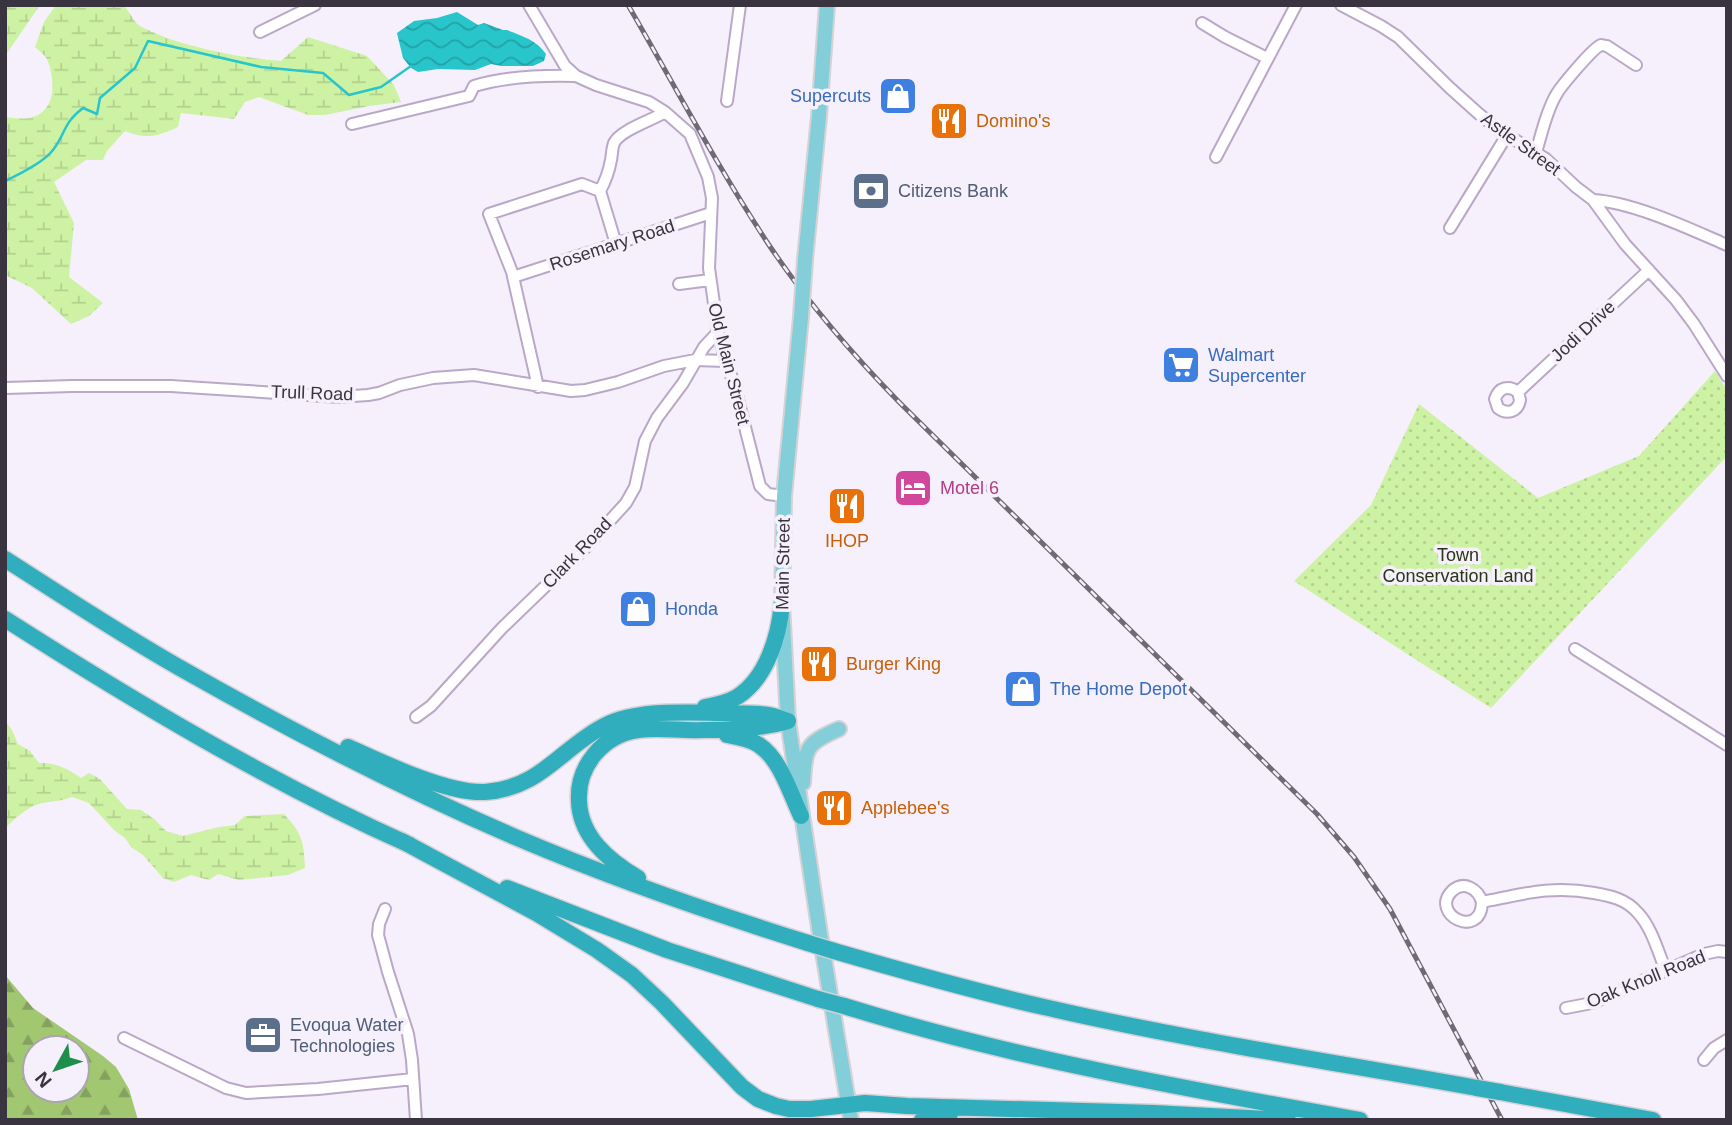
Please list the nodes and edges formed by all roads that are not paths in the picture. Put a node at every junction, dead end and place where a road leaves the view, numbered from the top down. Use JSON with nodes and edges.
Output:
{"nodes":[{"id":1,"x":315,"y":5,"type":"edge"},
{"id":2,"x":529,"y":5,"type":"edge"},
{"id":3,"x":740,"y":5,"type":"edge"},
{"id":4,"x":827,"y":5,"type":"edge"},
{"id":5,"x":1296,"y":5,"type":"edge"},
{"id":6,"x":1341,"y":5,"type":"edge"},
{"id":7,"x":1202,"y":23,"type":"dead end"},
{"id":8,"x":260,"y":32,"type":"dead end"},
{"id":9,"x":1267,"y":58,"type":"junction"},
{"id":10,"x":1636,"y":65,"type":"dead end"},
{"id":11,"x":576,"y":76,"type":"junction"},
{"id":12,"x":727,"y":101,"type":"dead end"},
{"id":13,"x":665,"y":111,"type":"junction"},
{"id":14,"x":352,"y":124,"type":"dead end"},
{"id":15,"x":1507,"y":135,"type":"junction"},
{"id":16,"x":1536,"y":152,"type":"junction"},
{"id":17,"x":1216,"y":157,"type":"dead end"},
{"id":18,"x":600,"y":191,"type":"junction"},
{"id":19,"x":1593,"y":200,"type":"junction"},
{"id":20,"x":711,"y":213,"type":"junction"},
{"id":21,"x":1450,"y":228,"type":"dead end"},
{"id":22,"x":616,"y":244,"type":"junction"},
{"id":23,"x":1727,"y":245,"type":"edge"},
{"id":24,"x":1648,"y":270,"type":"junction"},
{"id":25,"x":513,"y":277,"type":"junction"},
{"id":26,"x":710,"y":280,"type":"junction"},
{"id":27,"x":679,"y":285,"type":"dead end"},
{"id":28,"x":718,"y":332,"type":"junction"},
{"id":29,"x":695,"y":360,"type":"junction"},
{"id":30,"x":726,"y":361,"type":"junction"},
{"id":31,"x":1727,"y":376,"type":"edge"},
{"id":32,"x":538,"y":387,"type":"junction"},
{"id":33,"x":5,"y":388,"type":"edge"},
{"id":34,"x":1518,"y":392,"type":"dead end"},
{"id":35,"x":784,"y":496,"type":"junction"},
{"id":36,"x":5,"y":559,"type":"edge"},
{"id":37,"x":782,"y":603,"type":"junction"},
{"id":38,"x":5,"y":619,"type":"edge"},
{"id":39,"x":1575,"y":649,"type":"dead end"},
{"id":40,"x":187,"y":672,"type":"junction"},
{"id":41,"x":683,"y":712,"type":"junction"},
{"id":42,"x":416,"y":717,"type":"dead end"},
{"id":43,"x":788,"y":721,"type":"junction"},
{"id":44,"x":839,"y":729,"type":"dead end"},
{"id":45,"x":701,"y":730,"type":"junction"},
{"id":46,"x":1727,"y":746,"type":"edge"},
{"id":47,"x":801,"y":816,"type":"junction"},
{"id":48,"x":402,"y":841,"type":"junction"},
{"id":49,"x":1482,"y":902,"type":"dead end"},
{"id":50,"x":693,"y":905,"type":"junction"},
{"id":51,"x":385,"y":909,"type":"dead end"},
{"id":52,"x":1727,"y":952,"type":"edge"},
{"id":53,"x":1666,"y":971,"type":"junction"},
{"id":54,"x":1566,"y":1008,"type":"dead end"},
{"id":55,"x":124,"y":1038,"type":"dead end"},
{"id":56,"x":1727,"y":1040,"type":"edge"},
{"id":57,"x":1704,"y":1059,"type":"dead end"},
{"id":58,"x":413,"y":1079,"type":"junction"},
{"id":59,"x":990,"y":1109,"type":"junction"},
{"id":60,"x":849,"y":1112,"type":"edge"},
{"id":61,"x":416,"y":1120,"type":"edge"},
{"id":62,"x":922,"y":1120,"type":"edge"},
{"id":63,"x":1288,"y":1120,"type":"edge"},
{"id":64,"x":1360,"y":1120,"type":"edge"},
{"id":65,"x":1653,"y":1120,"type":"edge"}],
"edges":[{"from":1,"to":8,"type":"street"},
{"from":2,"to":11,"type":"street"},
{"from":3,"to":12,"type":"street"},
{"from":4,"to":35,"type":"main road","name":"Main Street","bridge":true},
{"from":5,"to":9,"type":"street"},
{"from":6,"to":15,"type":"street","name":"Astle Street"},
{"from":7,"to":9,"type":"street"},
{"from":9,"to":17,"type":"street"},
{"from":10,"to":16,"type":"street"},
{"from":11,"to":13,"type":"street","name":"Old Main Street"},
{"from":11,"to":14,"type":"street"},
{"from":13,"to":18,"type":"street"},
{"from":13,"to":20,"type":"street","name":"Old Main Street"},
{"from":15,"to":16,"type":"street","name":"Astle Street"},
{"from":15,"to":21,"type":"street"},
{"from":16,"to":19,"type":"street","name":"Astle Street"},
{"from":18,"to":22,"type":"street"},
{"from":18,"to":25,"type":"street"},
{"from":19,"to":23,"type":"street"},
{"from":19,"to":24,"type":"street","name":"Astle Street"},
{"from":20,"to":22,"type":"street","name":"Rosemary Road"},
{"from":20,"to":26,"type":"street","name":"Old Main Street"},
{"from":22,"to":25,"type":"street","name":"Rosemary Road"},
{"from":24,"to":31,"type":"street","name":"Astle Street"},
{"from":24,"to":34,"type":"street","name":"Jodi Drive"},
{"from":25,"to":32,"type":"street"},
{"from":26,"to":27,"type":"street"},
{"from":26,"to":28,"type":"street","name":"Old Main Street"},
{"from":28,"to":29,"type":"street"},
{"from":28,"to":30,"type":"street","name":"Old Main Street"},
{"from":29,"to":30,"type":"street","name":"Trull Road"},
{"from":29,"to":32,"type":"street","name":"Trull Road"},
{"from":29,"to":42,"type":"street","name":"Clark Road"},
{"from":30,"to":35,"type":"street","name":"Old Main Street"},
{"from":32,"to":33,"type":"street","name":"Trull Road"},
{"from":35,"to":37,"type":"main road","name":"Main Street"},
{"from":36,"to":40,"type":"highway"},
{"from":37,"to":41,"type":"highway"},
{"from":37,"to":43,"type":"main road","name":"Main Street"},
{"from":38,"to":48,"type":"highway"},
{"from":39,"to":46,"type":"street"},
{"from":40,"to":41,"type":"highway"},
{"from":40,"to":50,"type":"highway"},
{"from":41,"to":43,"type":"highway"},
{"from":43,"to":45,"type":"highway"},
{"from":43,"to":47,"type":"main road","name":"Main Street"},
{"from":44,"to":47,"type":"main road"},
{"from":45,"to":47,"type":"highway"},
{"from":45,"to":50,"type":"highway"},
{"from":47,"to":60,"type":"main road","name":"Main Street"},
{"from":48,"to":60,"type":"highway"},
{"from":48,"to":64,"type":"highway","bridge":true},
{"from":49,"to":53,"type":"street"},
{"from":50,"to":65,"type":"highway","bridge":true},
{"from":51,"to":58,"type":"street"},
{"from":52,"to":53,"type":"street","name":"Oak Knoll Road"},
{"from":53,"to":54,"type":"street","name":"Oak Knoll Road"},
{"from":55,"to":58,"type":"street"},
{"from":56,"to":57,"type":"street"},
{"from":58,"to":61,"type":"street"},
{"from":59,"to":60,"type":"highway"},
{"from":59,"to":62,"type":"highway"},
{"from":59,"to":63,"type":"highway"}]}
